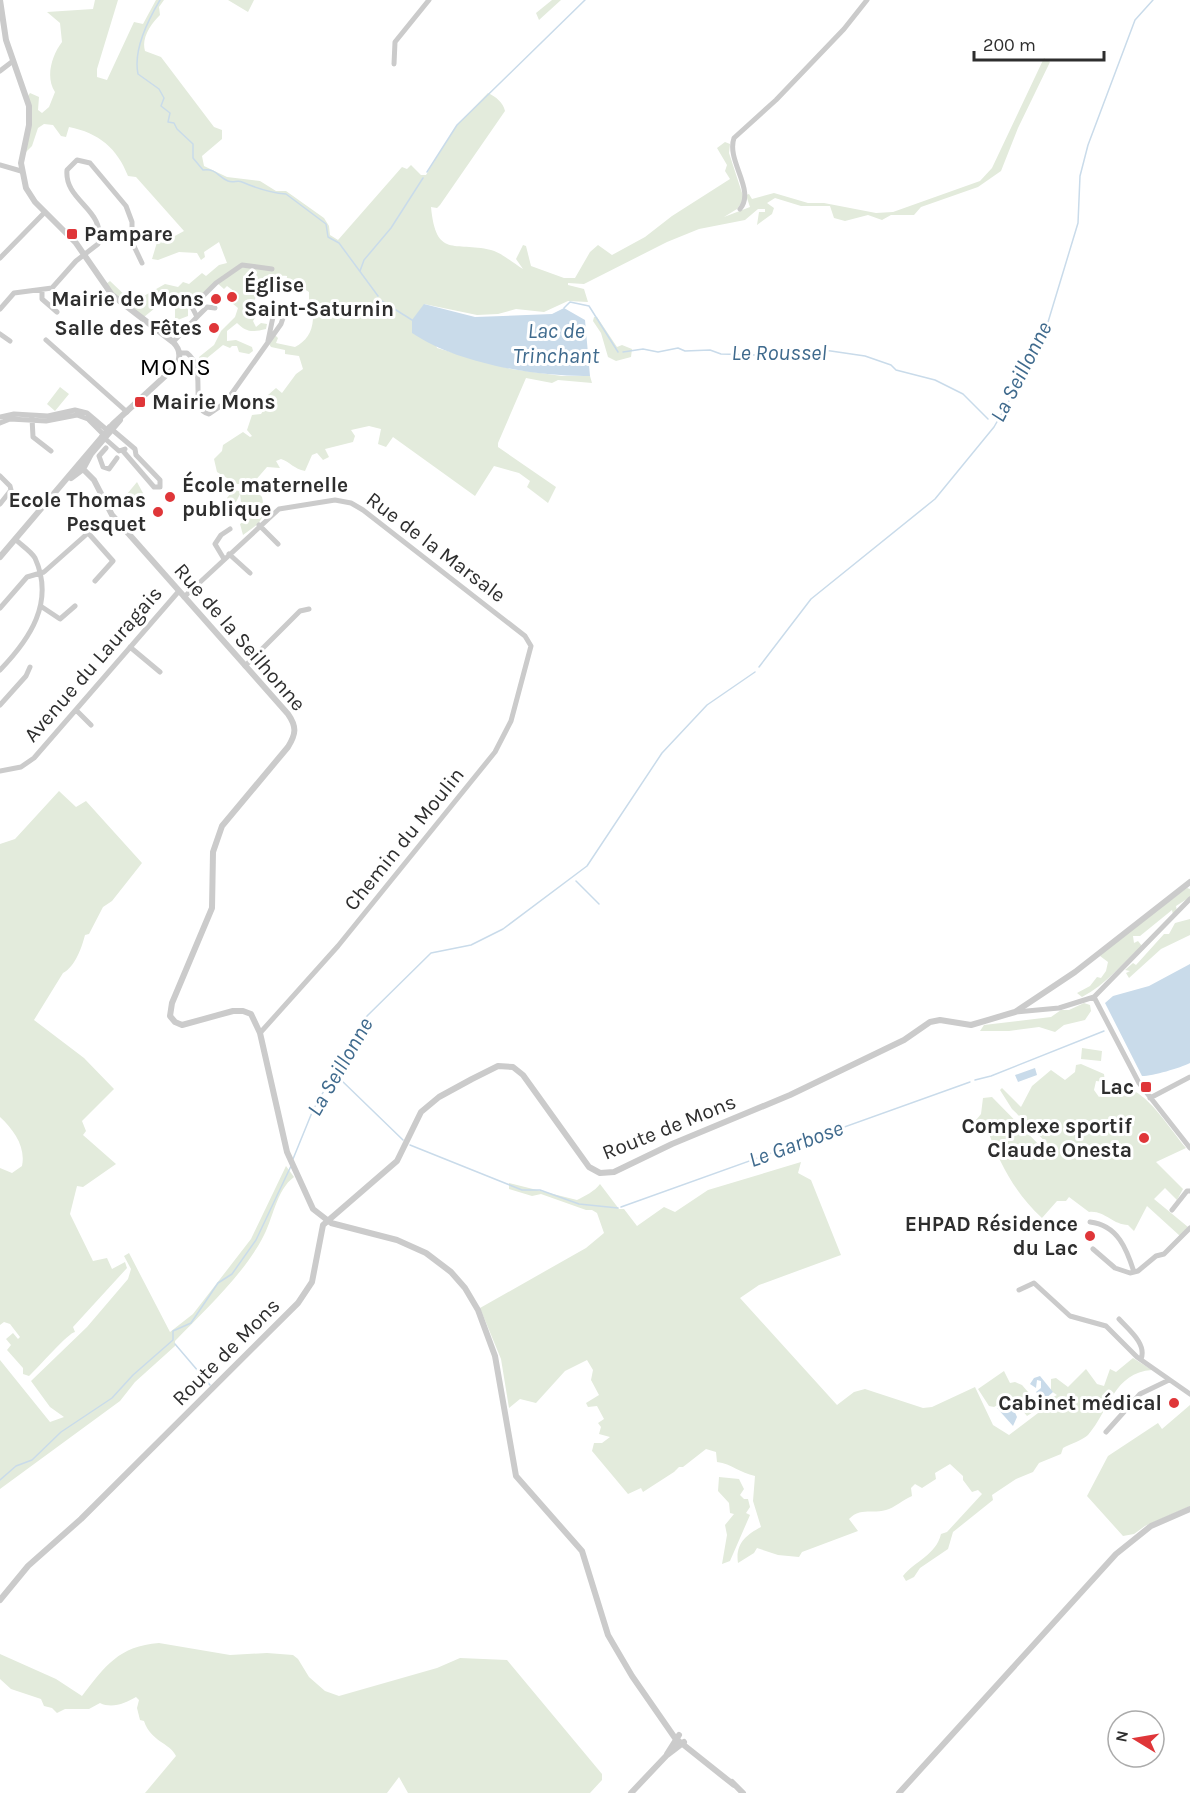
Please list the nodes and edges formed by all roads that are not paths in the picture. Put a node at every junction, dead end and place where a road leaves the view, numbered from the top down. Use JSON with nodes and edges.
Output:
{"nodes":[{"id":1,"x":0,"y":0,"type":"edge"},
{"id":2,"x":429,"y":0,"type":"edge"},
{"id":3,"x":867,"y":0,"type":"edge"},
{"id":4,"x":13,"y":61,"type":"junction"},
{"id":5,"x":394,"y":64,"type":"dead end"},
{"id":6,"x":0,"y":71,"type":"edge"},
{"id":7,"x":0,"y":165,"type":"edge"},
{"id":8,"x":21,"y":171,"type":"junction"},
{"id":9,"x":740,"y":209,"type":"dead end"},
{"id":10,"x":45,"y":212,"type":"junction"},
{"id":11,"x":84,"y":254,"type":"junction"},
{"id":12,"x":0,"y":258,"type":"edge"},
{"id":13,"x":142,"y":263,"type":"dead end"},
{"id":14,"x":272,"y":269,"type":"dead end"},
{"id":15,"x":42,"y":291,"type":"junction"},
{"id":16,"x":215,"y":308,"type":"dead end"},
{"id":17,"x":0,"y":309,"type":"edge"},
{"id":18,"x":57,"y":312,"type":"dead end"},
{"id":19,"x":197,"y":317,"type":"junction"},
{"id":20,"x":0,"y":334,"type":"edge"},
{"id":21,"x":46,"y":340,"type":"dead end"},
{"id":22,"x":10,"y":341,"type":"dead end"},
{"id":23,"x":268,"y":341,"type":"junction"},
{"id":24,"x":173,"y":342,"type":"junction"},
{"id":25,"x":180,"y":353,"type":"junction"},
{"id":26,"x":178,"y":363,"type":"junction"},
{"id":27,"x":196,"y":365,"type":"junction"},
{"id":28,"x":127,"y":412,"type":"junction"},
{"id":29,"x":1,"y":418,"type":"edge"},
{"id":30,"x":32,"y":419,"type":"junction"},
{"id":31,"x":108,"y":436,"type":"junction"},
{"id":32,"x":126,"y":442,"type":"junction"},
{"id":33,"x":51,"y":451,"type":"dead end"},
{"id":34,"x":121,"y":451,"type":"junction"},
{"id":35,"x":117,"y":458,"type":"junction"},
{"id":36,"x":81,"y":467,"type":"junction"},
{"id":37,"x":0,"y":476,"type":"edge"},
{"id":38,"x":0,"y":504,"type":"edge"},
{"id":39,"x":74,"y":517,"type":"dead end"},
{"id":40,"x":259,"y":525,"type":"junction"},
{"id":41,"x":230,"y":529,"type":"dead end"},
{"id":42,"x":88,"y":534,"type":"junction"},
{"id":43,"x":15,"y":539,"type":"junction"},
{"id":44,"x":278,"y":544,"type":"dead end"},
{"id":45,"x":230,"y":554,"type":"junction"},
{"id":46,"x":0,"y":556,"type":"edge"},
{"id":47,"x":224,"y":559,"type":"junction"},
{"id":48,"x":250,"y":573,"type":"dead end"},
{"id":49,"x":38,"y":574,"type":"junction"},
{"id":50,"x":95,"y":581,"type":"dead end"},
{"id":51,"x":179,"y":591,"type":"junction"},
{"id":52,"x":184,"y":597,"type":"junction"},
{"id":53,"x":75,"y":606,"type":"dead end"},
{"id":54,"x":42,"y":607,"type":"junction"},
{"id":55,"x":0,"y":608,"type":"edge"},
{"id":56,"x":309,"y":609,"type":"dead end"},
{"id":57,"x":531,"y":643,"type":"joint"},
{"id":58,"x":130,"y":647,"type":"junction"},
{"id":59,"x":245,"y":666,"type":"junction"},
{"id":60,"x":30,"y":667,"type":"dead end"},
{"id":61,"x":0,"y":670,"type":"edge"},
{"id":62,"x":160,"y":672,"type":"dead end"},
{"id":63,"x":0,"y":705,"type":"edge"},
{"id":64,"x":76,"y":710,"type":"junction"},
{"id":65,"x":91,"y":725,"type":"dead end"},
{"id":66,"x":0,"y":771,"type":"edge"},
{"id":67,"x":1190,"y":882,"type":"edge"},
{"id":68,"x":1190,"y":899,"type":"edge"},
{"id":69,"x":1094,"y":999,"type":"junction"},
{"id":70,"x":1033,"y":1001,"type":"junction"},
{"id":71,"x":1042,"y":1011,"type":"junction"},
{"id":72,"x":1015,"y":1012,"type":"junction"},
{"id":73,"x":260,"y":1033,"type":"junction"},
{"id":74,"x":1190,"y":1077,"type":"edge"},
{"id":75,"x":1150,"y":1098,"type":"junction"},
{"id":76,"x":1190,"y":1148,"type":"edge"},
{"id":77,"x":1190,"y":1191,"type":"edge"},
{"id":78,"x":1172,"y":1210,"type":"dead end"},
{"id":79,"x":327,"y":1221,"type":"junction"},
{"id":80,"x":1090,"y":1222,"type":"dead end"},
{"id":81,"x":1190,"y":1228,"type":"edge"},
{"id":82,"x":1093,"y":1249,"type":"dead end"},
{"id":83,"x":1134,"y":1272,"type":"junction"},
{"id":84,"x":1019,"y":1290,"type":"dead end"},
{"id":85,"x":1119,"y":1319,"type":"dead end"},
{"id":86,"x":1141,"y":1359,"type":"junction"},
{"id":87,"x":1169,"y":1380,"type":"junction"},
{"id":88,"x":1190,"y":1394,"type":"edge"},
{"id":89,"x":1106,"y":1432,"type":"dead end"},
{"id":90,"x":1190,"y":1509,"type":"edge"},
{"id":91,"x":0,"y":1600,"type":"edge"},
{"id":92,"x":677,"y":1736,"type":"junction"},
{"id":93,"x":683,"y":1743,"type":"junction"},
{"id":94,"x":667,"y":1755,"type":"junction"},
{"id":95,"x":631,"y":1793,"type":"edge"},
{"id":96,"x":743,"y":1793,"type":"edge"},
{"id":97,"x":898,"y":1793,"type":"edge"}],
"edges":[{"from":1,"to":4,"type":"street"},
{"from":2,"to":5,"type":"street"},
{"from":3,"to":9,"type":"street"},
{"from":4,"to":6,"type":"street"},
{"from":4,"to":8,"type":"street"},
{"from":7,"to":8,"type":"street"},
{"from":8,"to":10,"type":"street"},
{"from":10,"to":11,"type":"street"},
{"from":10,"to":12,"type":"street"},
{"from":11,"to":13,"type":"street"},
{"from":11,"to":15,"type":"street"},
{"from":11,"to":24,"type":"street"},
{"from":14,"to":19,"type":"street"},
{"from":15,"to":17,"type":"street"},
{"from":15,"to":18,"type":"street"},
{"from":16,"to":19,"type":"street"},
{"from":19,"to":24,"type":"street"},
{"from":20,"to":22,"type":"street"},
{"from":21,"to":28,"type":"street"},
{"from":23,"to":23,"type":"street"},
{"from":23,"to":27,"type":"street"},
{"from":24,"to":25,"type":"street"},
{"from":25,"to":26,"type":"street"},
{"from":25,"to":27,"type":"street"},
{"from":26,"to":27,"type":"street"},
{"from":26,"to":28,"type":"street"},
{"from":28,"to":31,"type":"street"},
{"from":29,"to":30,"type":"street"},
{"from":30,"to":31,"type":"street"},
{"from":30,"to":33,"type":"street"},
{"from":31,"to":32,"type":"street"},
{"from":31,"to":34,"type":"street"},
{"from":31,"to":35,"type":"street"},
{"from":31,"to":35,"type":"street"},
{"from":31,"to":36,"type":"street"},
{"from":32,"to":34,"type":"street"},
{"from":32,"to":34,"type":"street"},
{"from":34,"to":35,"type":"street"},
{"from":36,"to":43,"type":"street"},
{"from":36,"to":51,"type":"street","name":"Rue de la Seilhonne"},
{"from":37,"to":38,"type":"street"},
{"from":39,"to":42,"type":"street"},
{"from":40,"to":44,"type":"street"},
{"from":40,"to":45,"type":"street","name":"Rue de la Marsale"},
{"from":40,"to":57,"type":"street","name":"Rue de la Marsale"},
{"from":41,"to":47,"type":"street"},
{"from":42,"to":49,"type":"street"},
{"from":42,"to":50,"type":"street"},
{"from":43,"to":46,"type":"street"},
{"from":43,"to":49,"type":"street"},
{"from":45,"to":47,"type":"street","name":"Rue de la Marsale"},
{"from":45,"to":48,"type":"street"},
{"from":47,"to":52,"type":"street","name":"Rue de la Marsale"},
{"from":49,"to":54,"type":"street"},
{"from":49,"to":55,"type":"street"},
{"from":51,"to":52,"type":"street","name":"Rue de la Seilhonne"},
{"from":51,"to":58,"type":"street","name":"Avenue du Lauragais"},
{"from":52,"to":59,"type":"street","name":"Rue de la Seilhonne"},
{"from":53,"to":54,"type":"street"},
{"from":54,"to":61,"type":"street"},
{"from":56,"to":59,"type":"street"},
{"from":57,"to":73,"type":"street","name":"Chemin du Moulin"},
{"from":58,"to":62,"type":"street"},
{"from":58,"to":64,"type":"street","name":"Avenue du Lauragais"},
{"from":59,"to":73,"type":"street","name":"Rue de la Seilhonne"},
{"from":60,"to":63,"type":"street"},
{"from":64,"to":65,"type":"street"},
{"from":64,"to":66,"type":"street","name":"Avenue du Lauragais"},
{"from":67,"to":70,"type":"street","name":"Route de Mons"},
{"from":68,"to":69,"type":"street"},
{"from":69,"to":71,"type":"street","name":"Route de Mons"},
{"from":69,"to":75,"type":"street"},
{"from":70,"to":71,"type":"street"},
{"from":70,"to":72,"type":"street","name":"Route de Mons"},
{"from":71,"to":72,"type":"street","name":"Route de Mons"},
{"from":72,"to":79,"type":"street","name":"Route de Mons"},
{"from":73,"to":79,"type":"street","name":"Rue de la Seilhonne"},
{"from":74,"to":75,"type":"street"},
{"from":75,"to":76,"type":"street"},
{"from":77,"to":78,"type":"street"},
{"from":79,"to":91,"type":"street","name":"Route de Mons"},
{"from":79,"to":92,"type":"street"},
{"from":80,"to":83,"type":"street"},
{"from":81,"to":83,"type":"street"},
{"from":82,"to":83,"type":"street"},
{"from":84,"to":86,"type":"street"},
{"from":85,"to":86,"type":"street"},
{"from":86,"to":87,"type":"street"},
{"from":87,"to":88,"type":"street"},
{"from":87,"to":89,"type":"street"},
{"from":90,"to":97,"type":"street"},
{"from":92,"to":93,"type":"street"},
{"from":92,"to":94,"type":"street"},
{"from":93,"to":94,"type":"street"},
{"from":93,"to":96,"type":"street"},
{"from":94,"to":95,"type":"street"}]}
